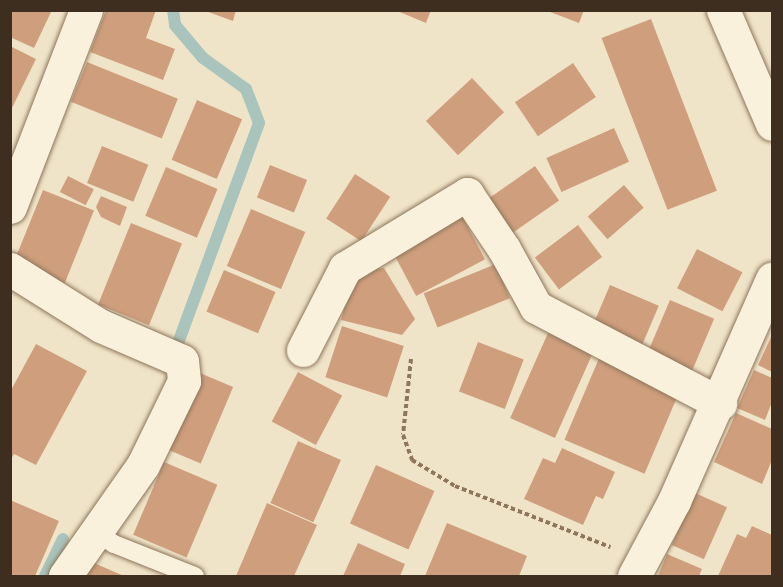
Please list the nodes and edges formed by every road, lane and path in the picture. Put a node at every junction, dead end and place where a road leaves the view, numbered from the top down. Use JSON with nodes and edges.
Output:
{"nodes":[{"id":1,"x":86,"y":10,"type":"edge"},
{"id":2,"x":723,"y":10,"type":"edge"},
{"id":3,"x":772,"y":124,"type":"edge"},
{"id":4,"x":10,"y":207,"type":"edge"},
{"id":5,"x":10,"y":269,"type":"edge"},
{"id":6,"x":772,"y":279,"type":"edge"},
{"id":7,"x":303,"y":350,"type":"dead end"},
{"id":8,"x":411,"y":359,"type":"dead end"},
{"id":9,"x":720,"y":402,"type":"junction"},
{"id":10,"x":98,"y":533,"type":"junction"},
{"id":11,"x":638,"y":568,"type":"edge"},
{"id":12,"x":64,"y":576,"type":"edge"},
{"id":13,"x":195,"y":576,"type":"edge"}],
"edges":[{"from":1,"to":4,"type":"street"},
{"from":2,"to":3,"type":"street"},
{"from":5,"to":10,"type":"street"},
{"from":6,"to":9,"type":"street"},
{"from":7,"to":9,"type":"street"},
{"from":8,"to":11,"type":"path"},
{"from":9,"to":11,"type":"street"},
{"from":10,"to":12,"type":"street"},
{"from":10,"to":13,"type":"lane"}]}
